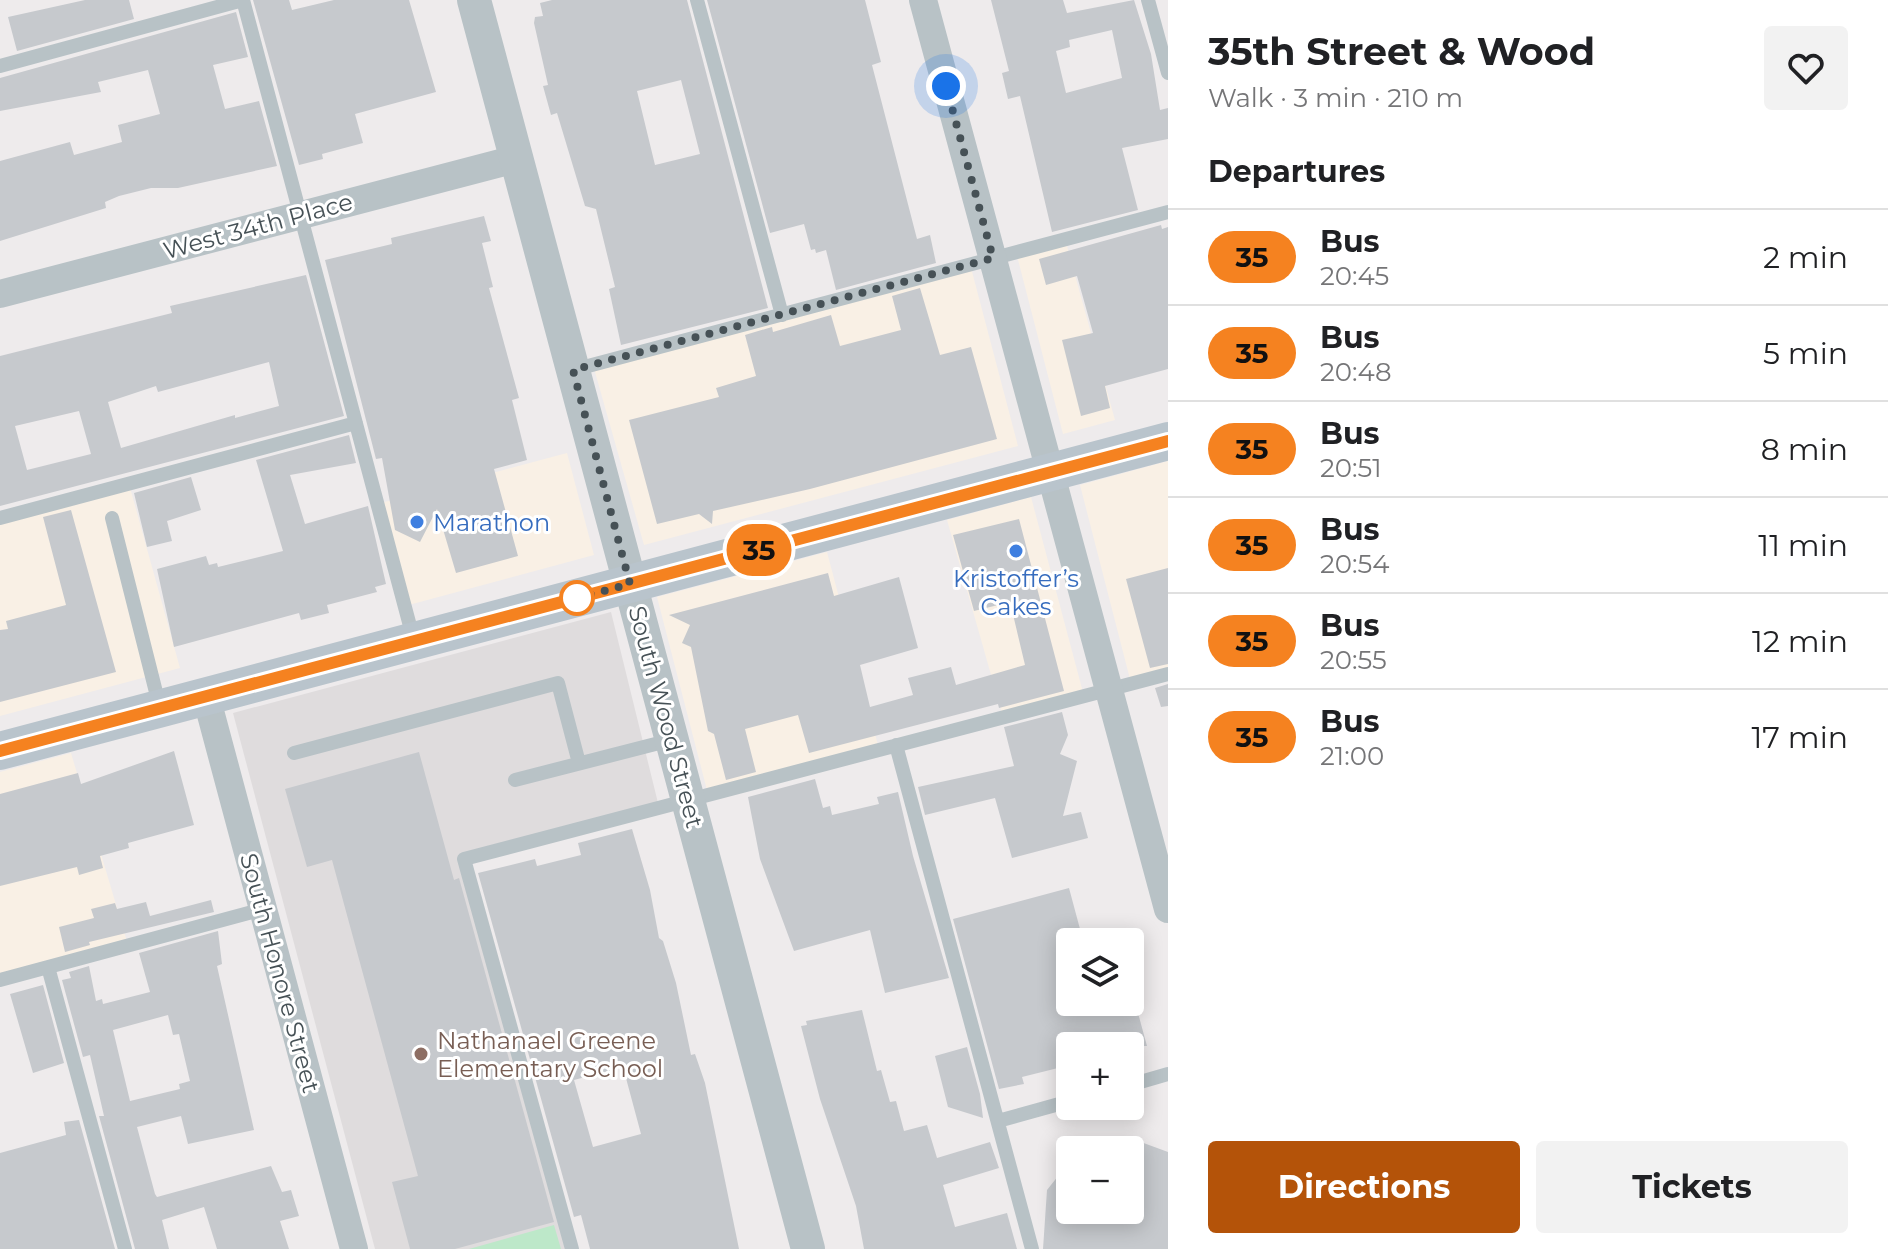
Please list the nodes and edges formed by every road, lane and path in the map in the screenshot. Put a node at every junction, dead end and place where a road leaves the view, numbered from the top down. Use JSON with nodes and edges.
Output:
{"nodes":[{"id":1,"x":474,"y":0,"type":"edge"},
{"id":2,"x":697,"y":0,"type":"edge"},
{"id":3,"x":923,"y":0,"type":"edge"},
{"id":4,"x":1148,"y":0,"type":"edge"},
{"id":5,"x":0,"y":66,"type":"edge"},
{"id":6,"x":1168,"y":73,"type":"edge"},
{"id":7,"x":516,"y":159,"type":"junction"},
{"id":8,"x":1168,"y":212,"type":"edge"},
{"id":9,"x":299,"y":216,"type":"junction"},
{"id":10,"x":993,"y":258,"type":"junction"},
{"id":11,"x":0,"y":294,"type":"edge"},
{"id":12,"x":782,"y":315,"type":"junction"},
{"id":13,"x":573,"y":370,"type":"junction"},
{"id":14,"x":356,"y":423,"type":"junction"},
{"id":15,"x":1168,"y":441,"type":"edge"},
{"id":16,"x":1051,"y":472,"type":"junction"},
{"id":17,"x":0,"y":518,"type":"edge"},
{"id":18,"x":112,"y":518,"type":"dead end"},
{"id":19,"x":630,"y":584,"type":"junction"},
{"id":20,"x":414,"y":641,"type":"junction"},
{"id":21,"x":1168,"y":674,"type":"edge"},
{"id":22,"x":1109,"y":689,"type":"junction"},
{"id":23,"x":206,"y":696,"type":"junction"},
{"id":24,"x":160,"y":708,"type":"junction"},
{"id":25,"x":672,"y":740,"type":"junction"},
{"id":26,"x":896,"y":745,"type":"junction"},
{"id":27,"x":0,"y":751,"type":"edge"},
{"id":28,"x":294,"y":753,"type":"dead end"},
{"id":29,"x":579,"y":763,"type":"junction"},
{"id":30,"x":515,"y":780,"type":"dead end"},
{"id":31,"x":688,"y":799,"type":"junction"},
{"id":32,"x":263,"y":909,"type":"junction"},
{"id":33,"x":1168,"y":909,"type":"edge"},
{"id":34,"x":48,"y":967,"type":"junction"},
{"id":35,"x":0,"y":980,"type":"edge"},
{"id":36,"x":1168,"y":1074,"type":"edge"},
{"id":37,"x":1144,"y":1081,"type":"edge"},
{"id":38,"x":1056,"y":1105,"type":"edge"},
{"id":39,"x":998,"y":1121,"type":"junction"},
{"id":40,"x":125,"y":1249,"type":"edge"},
{"id":41,"x":354,"y":1249,"type":"edge"},
{"id":42,"x":572,"y":1249,"type":"edge"},
{"id":43,"x":808,"y":1249,"type":"edge"},
{"id":44,"x":1032,"y":1249,"type":"edge"}],
"edges":[{"from":1,"to":7,"type":"street","name":"South Wood Street"},
{"from":2,"to":12,"type":"lane"},
{"from":3,"to":10,"type":"street"},
{"from":4,"to":6,"type":"lane"},
{"from":5,"to":9,"type":"lane"},
{"from":7,"to":9,"type":"street","name":"West 34th Place"},
{"from":7,"to":13,"type":"street","name":"South Wood Street"},
{"from":8,"to":10,"type":"lane"},
{"from":9,"to":11,"type":"street","name":"West 34th Place"},
{"from":9,"to":14,"type":"lane"},
{"from":10,"to":12,"type":"lane"},
{"from":10,"to":16,"type":"street"},
{"from":12,"to":13,"type":"lane"},
{"from":13,"to":19,"type":"street","name":"South Wood Street"},
{"from":14,"to":17,"type":"lane"},
{"from":14,"to":20,"type":"lane"},
{"from":15,"to":16,"type":"main road"},
{"from":16,"to":19,"type":"main road"},
{"from":16,"to":22,"type":"street"},
{"from":18,"to":24,"type":"lane"},
{"from":19,"to":20,"type":"main road"},
{"from":19,"to":25,"type":"street","name":"South Wood Street"},
{"from":20,"to":23,"type":"main road"},
{"from":21,"to":22,"type":"lane"},
{"from":22,"to":26,"type":"lane"},
{"from":22,"to":33,"type":"street"},
{"from":23,"to":24,"type":"main road"},
{"from":23,"to":32,"type":"street","name":"South Honore Street"},
{"from":24,"to":27,"type":"main road"},
{"from":25,"to":29,"type":"lane"},
{"from":25,"to":31,"type":"street","name":"South Wood Street"},
{"from":26,"to":31,"type":"lane"},
{"from":26,"to":39,"type":"lane"},
{"from":28,"to":29,"type":"lane"},
{"from":29,"to":30,"type":"lane"},
{"from":31,"to":42,"type":"lane"},
{"from":31,"to":43,"type":"street","name":"South Wood Street"},
{"from":32,"to":34,"type":"lane"},
{"from":32,"to":41,"type":"street","name":"South Honore Street"},
{"from":34,"to":35,"type":"lane"},
{"from":34,"to":40,"type":"lane"},
{"from":36,"to":37,"type":"lane"},
{"from":38,"to":39,"type":"lane"},
{"from":39,"to":44,"type":"lane"}]}
